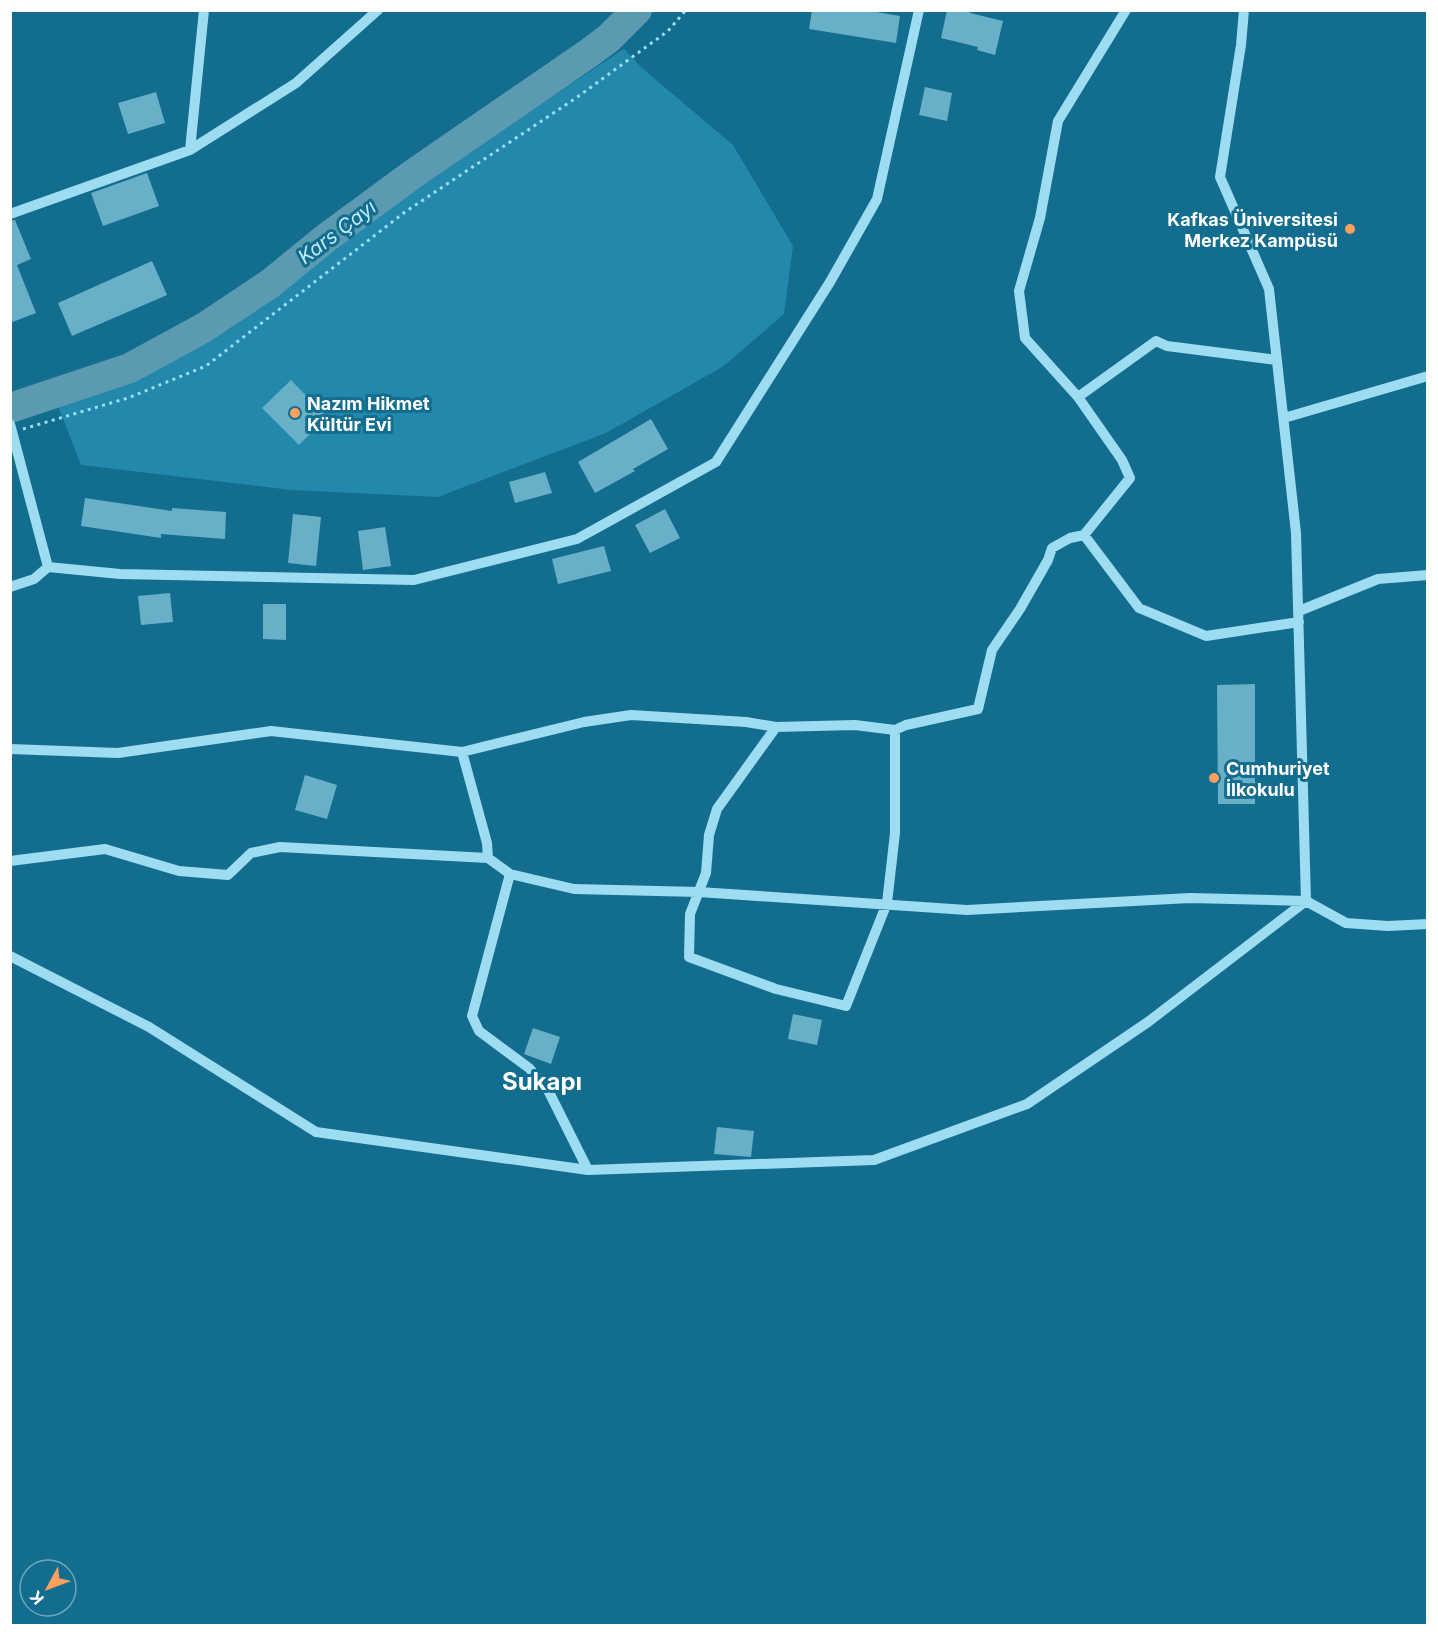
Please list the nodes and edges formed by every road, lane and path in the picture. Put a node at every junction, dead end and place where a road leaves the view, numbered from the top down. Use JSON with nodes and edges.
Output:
{"nodes":[{"id":1,"x":204,"y":10,"type":"edge"},
{"id":2,"x":378,"y":10,"type":"edge"},
{"id":3,"x":686,"y":10,"type":"edge"},
{"id":4,"x":918,"y":10,"type":"edge"},
{"id":5,"x":1126,"y":10,"type":"edge"},
{"id":6,"x":1244,"y":10,"type":"edge"},
{"id":7,"x":190,"y":150,"type":"junction"},
{"id":8,"x":10,"y":214,"type":"edge"},
{"id":9,"x":1277,"y":360,"type":"junction"},
{"id":10,"x":1428,"y":376,"type":"edge"},
{"id":11,"x":1078,"y":397,"type":"junction"},
{"id":12,"x":1284,"y":418,"type":"junction"},
{"id":13,"x":12,"y":428,"type":"edge"},
{"id":14,"x":1084,"y":535,"type":"junction"},
{"id":15,"x":48,"y":567,"type":"junction"},
{"id":16,"x":1428,"y":575,"type":"edge"},
{"id":17,"x":10,"y":587,"type":"edge"},
{"id":18,"x":1299,"y":616,"type":"junction"},
{"id":19,"x":776,"y":727,"type":"junction"},
{"id":20,"x":895,"y":730,"type":"junction"},
{"id":21,"x":10,"y":749,"type":"edge"},
{"id":22,"x":462,"y":752,"type":"junction"},
{"id":23,"x":488,"y":858,"type":"junction"},
{"id":24,"x":10,"y":861,"type":"edge"},
{"id":25,"x":510,"y":874,"type":"junction"},
{"id":26,"x":699,"y":892,"type":"junction"},
{"id":27,"x":1306,"y":901,"type":"junction"},
{"id":28,"x":887,"y":903,"type":"junction"},
{"id":29,"x":1428,"y":924,"type":"edge"},
{"id":30,"x":10,"y":956,"type":"edge"},
{"id":31,"x":588,"y":1170,"type":"junction"}],
"edges":[{"from":1,"to":7,"type":"street"},
{"from":2,"to":7,"type":"street"},
{"from":3,"to":13,"type":"path"},
{"from":4,"to":15,"type":"street"},
{"from":5,"to":11,"type":"street"},
{"from":6,"to":9,"type":"street"},
{"from":7,"to":8,"type":"street"},
{"from":9,"to":11,"type":"street"},
{"from":9,"to":12,"type":"street"},
{"from":10,"to":12,"type":"street"},
{"from":11,"to":14,"type":"street"},
{"from":12,"to":18,"type":"street"},
{"from":13,"to":15,"type":"street"},
{"from":14,"to":18,"type":"street"},
{"from":14,"to":20,"type":"street"},
{"from":15,"to":17,"type":"street"},
{"from":16,"to":18,"type":"street"},
{"from":18,"to":27,"type":"street"},
{"from":19,"to":20,"type":"street"},
{"from":19,"to":22,"type":"street"},
{"from":19,"to":26,"type":"street"},
{"from":20,"to":28,"type":"street"},
{"from":21,"to":22,"type":"street"},
{"from":22,"to":23,"type":"street"},
{"from":23,"to":24,"type":"street"},
{"from":23,"to":25,"type":"street"},
{"from":25,"to":26,"type":"street"},
{"from":25,"to":31,"type":"street"},
{"from":26,"to":28,"type":"street"},
{"from":26,"to":28,"type":"street"},
{"from":27,"to":28,"type":"street"},
{"from":27,"to":29,"type":"street"},
{"from":27,"to":31,"type":"street"},
{"from":30,"to":31,"type":"street"}]}
